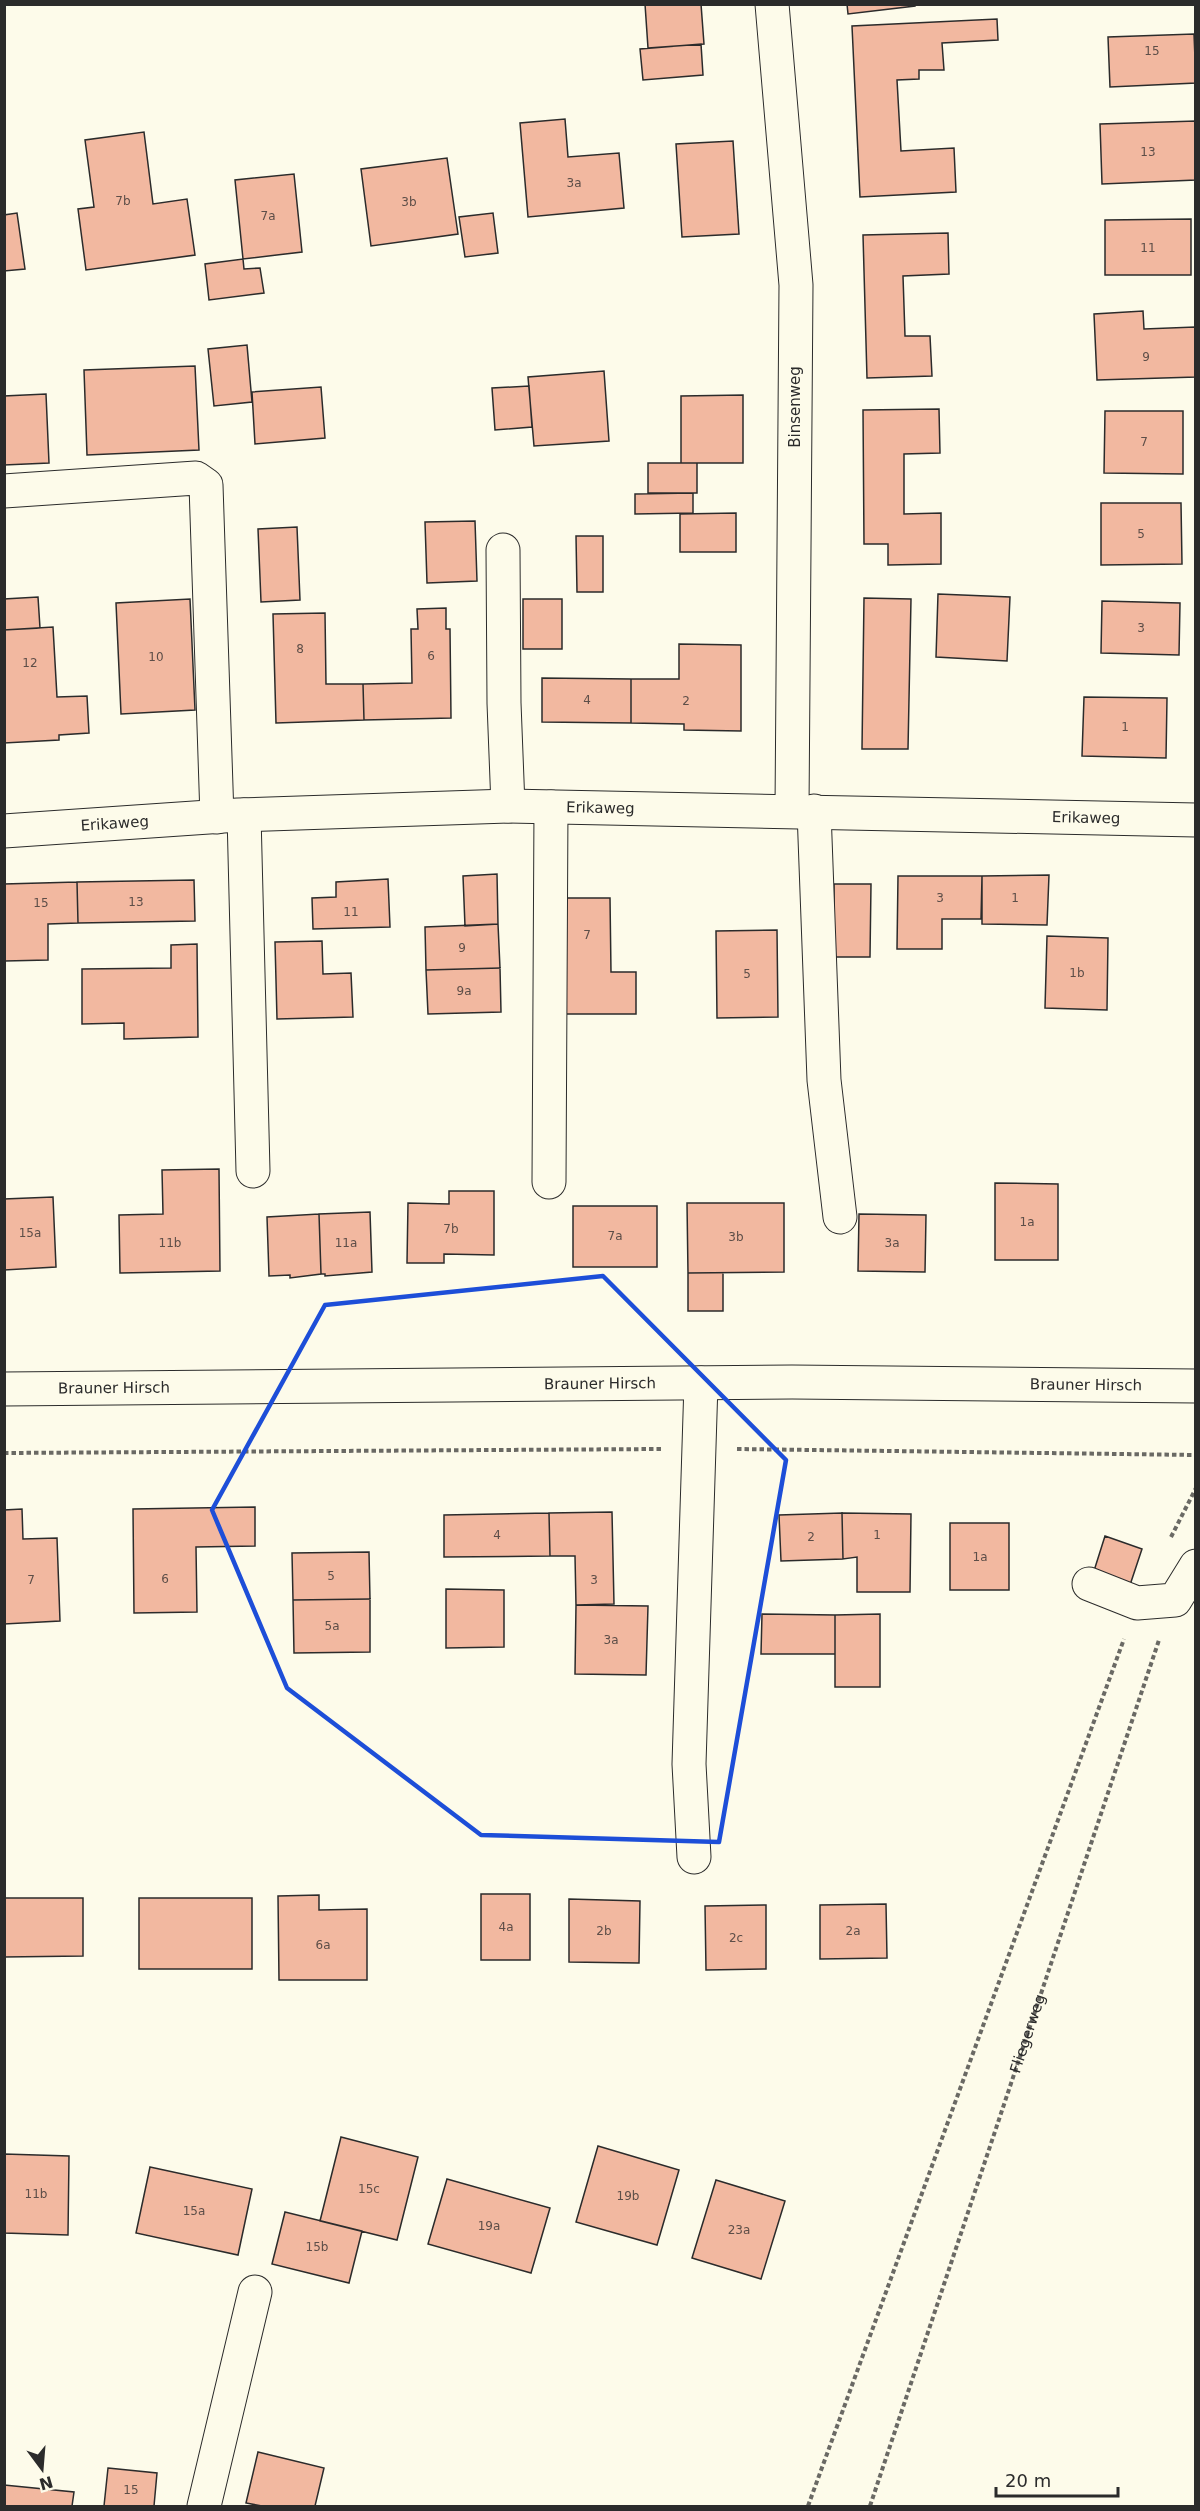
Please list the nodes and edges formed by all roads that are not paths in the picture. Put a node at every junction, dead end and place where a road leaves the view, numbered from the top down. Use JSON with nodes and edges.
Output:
{"nodes":[{"id":1,"x":771,"y":4,"type":"edge"},
{"id":2,"x":4,"y":491,"type":"edge"},
{"id":3,"x":503,"y":550,"type":"dead end"},
{"id":4,"x":508,"y":806,"type":"junction"},
{"id":5,"x":551,"y":807,"type":"junction"},
{"id":6,"x":803,"y":810,"type":"junction"},
{"id":7,"x":231,"y":816,"type":"junction"},
{"id":8,"x":1196,"y":820,"type":"edge"},
{"id":9,"x":4,"y":831,"type":"edge"},
{"id":10,"x":253,"y":1171,"type":"dead end"},
{"id":11,"x":549,"y":1182,"type":"dead end"},
{"id":12,"x":840,"y":1217,"type":"dead end"},
{"id":13,"x":701,"y":1383,"type":"junction"},
{"id":14,"x":1196,"y":1386,"type":"edge"},
{"id":15,"x":4,"y":1389,"type":"edge"},
{"id":16,"x":1196,"y":1566,"type":"edge"},
{"id":17,"x":1089,"y":1584,"type":"dead end"},
{"id":18,"x":694,"y":1857,"type":"dead end"},
{"id":19,"x":255,"y":2292,"type":"dead end"},
{"id":20,"x":204,"y":2506,"type":"edge"}],
"edges":[{"from":1,"to":6,"type":"street","name":"Binsenweg"},
{"from":2,"to":7,"type":"street"},
{"from":3,"to":4,"type":"street"},
{"from":4,"to":5,"type":"street","name":"Erikaweg"},
{"from":4,"to":7,"type":"street","name":"Erikaweg"},
{"from":5,"to":6,"type":"street","name":"Erikaweg"},
{"from":5,"to":11,"type":"street"},
{"from":6,"to":8,"type":"street","name":"Erikaweg"},
{"from":6,"to":12,"type":"street","name":"Binsenweg"},
{"from":7,"to":9,"type":"street","name":"Erikaweg"},
{"from":7,"to":10,"type":"street"},
{"from":13,"to":14,"type":"street","name":"Brauner Hirsch"},
{"from":13,"to":15,"type":"street","name":"Brauner Hirsch"},
{"from":13,"to":18,"type":"street"},
{"from":16,"to":17,"type":"street"},
{"from":19,"to":20,"type":"street"}]}
